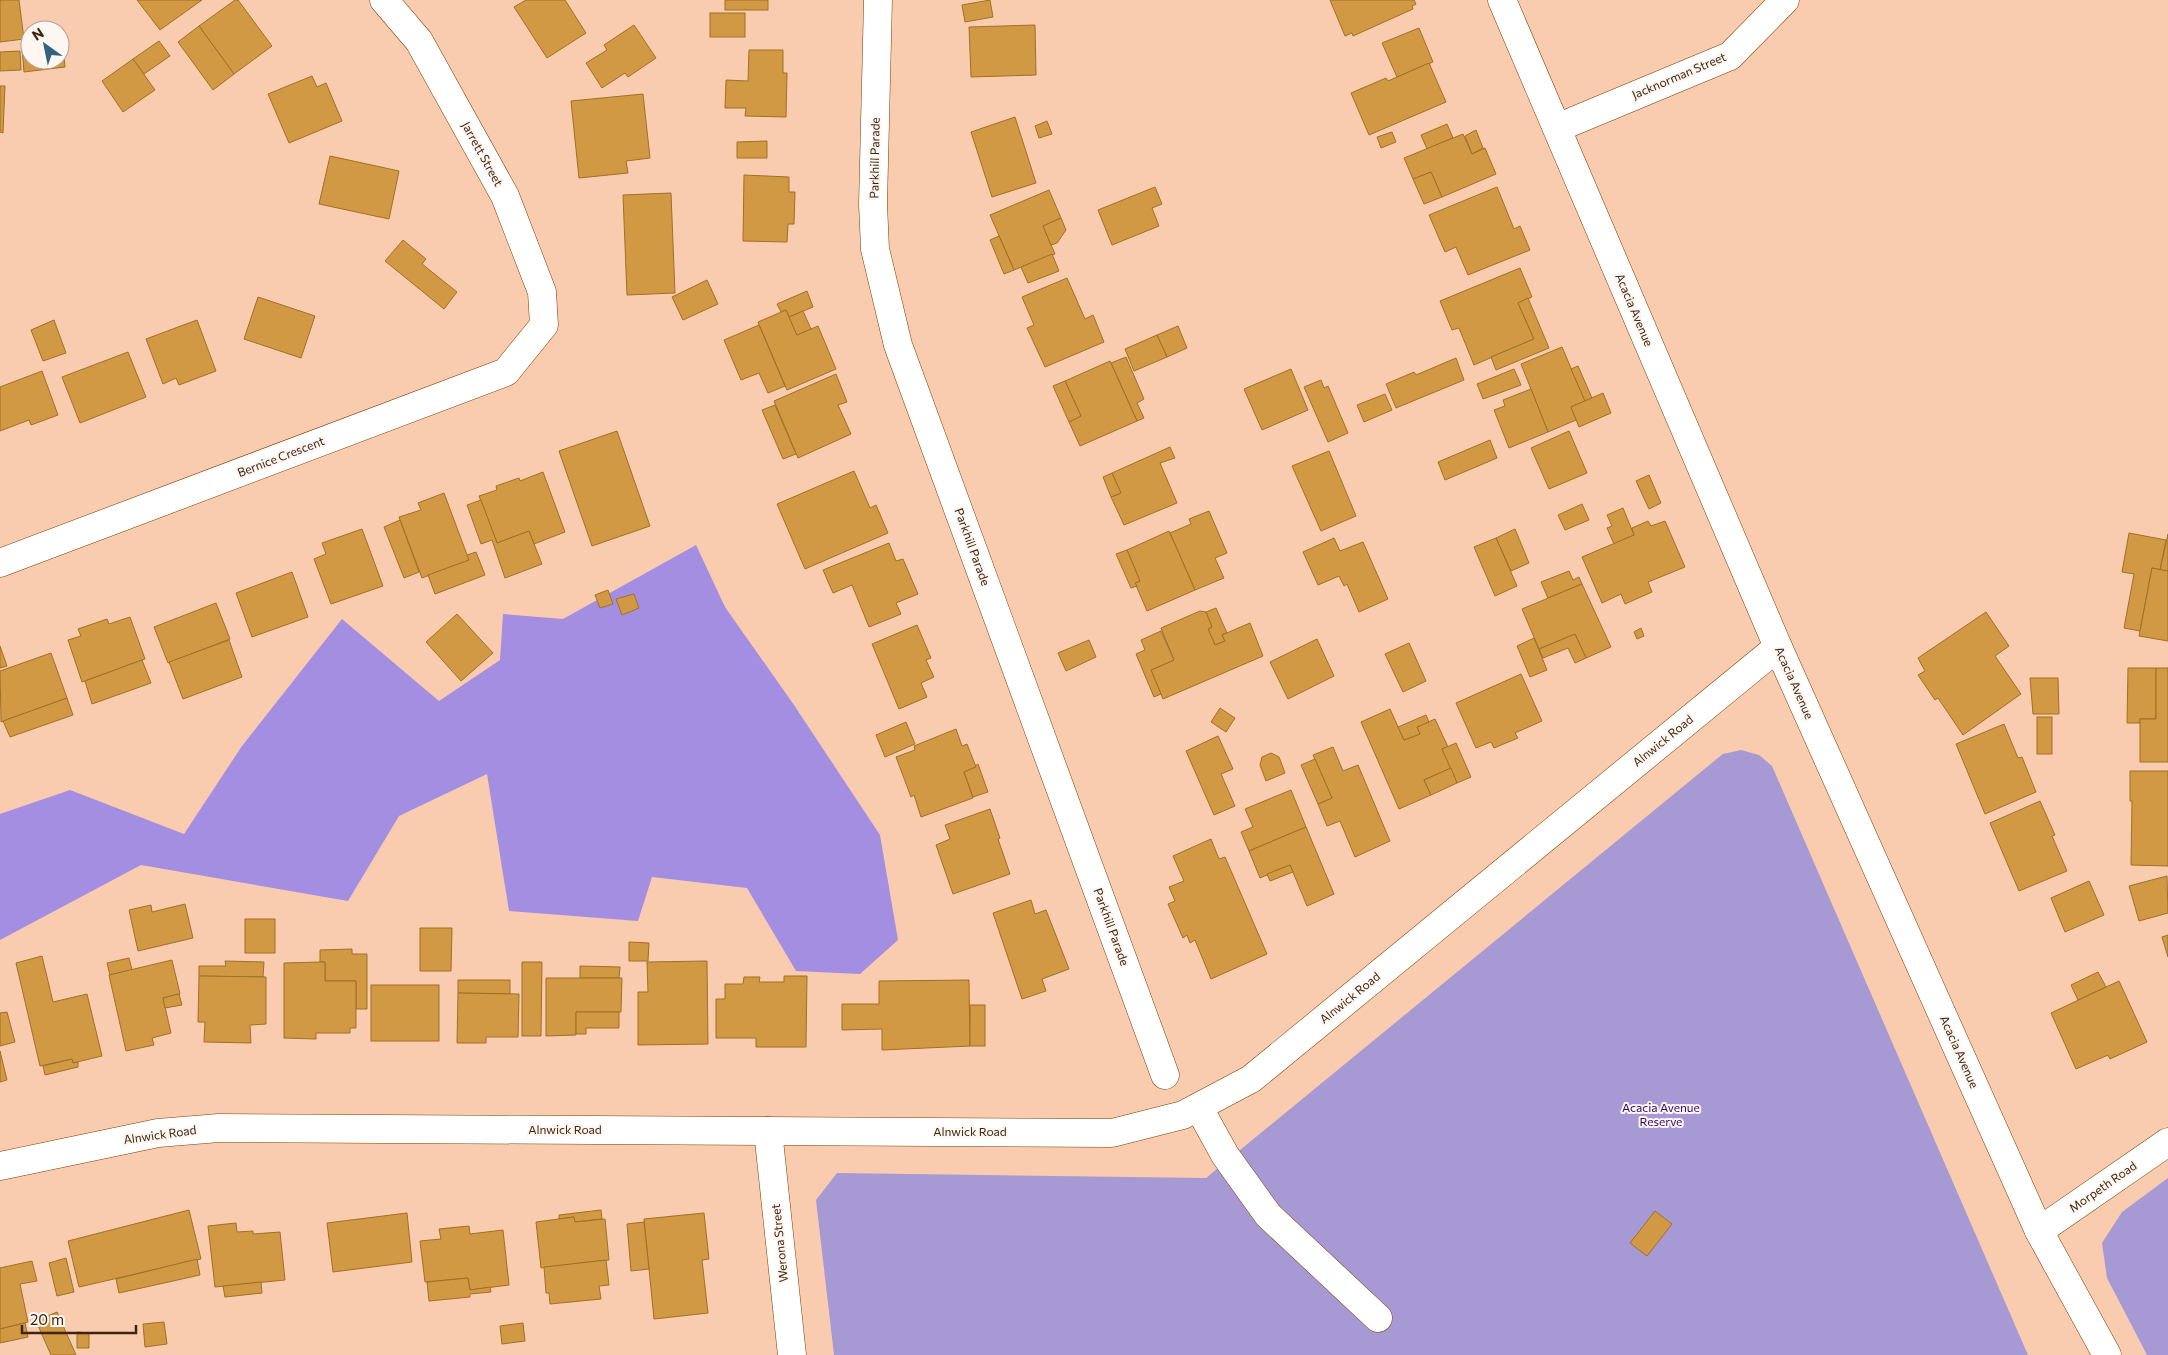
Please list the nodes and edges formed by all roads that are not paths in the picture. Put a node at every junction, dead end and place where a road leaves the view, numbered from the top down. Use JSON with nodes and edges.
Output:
{"nodes":[{"id":1,"x":384,"y":0,"type":"edge"},
{"id":2,"x":878,"y":0,"type":"edge"},
{"id":3,"x":1502,"y":0,"type":"edge"},
{"id":4,"x":1785,"y":0,"type":"edge"},
{"id":5,"x":1556,"y":128,"type":"junction"},
{"id":6,"x":544,"y":325,"type":"joint"},
{"id":7,"x":0,"y":563,"type":"edge"},
{"id":8,"x":1778,"y":647,"type":"junction"},
{"id":9,"x":1165,"y":1075,"type":"dead end"},
{"id":10,"x":1199,"y":1108,"type":"junction"},
{"id":11,"x":768,"y":1131,"type":"junction"},
{"id":12,"x":2168,"y":1142,"type":"edge"},
{"id":13,"x":0,"y":1166,"type":"edge"},
{"id":14,"x":2039,"y":1231,"type":"junction"},
{"id":15,"x":1378,"y":1318,"type":"dead end"},
{"id":16,"x":792,"y":1355,"type":"edge"},
{"id":17,"x":2107,"y":1355,"type":"edge"}],
"edges":[{"from":1,"to":6,"type":"street","name":"Jarrett Street"},
{"from":2,"to":9,"type":"street","name":"Parkhill Parade"},
{"from":3,"to":5,"type":"street","name":"Acacia Avenue"},
{"from":4,"to":5,"type":"street","name":"Jacknorman Street"},
{"from":5,"to":8,"type":"street","name":"Acacia Avenue"},
{"from":6,"to":7,"type":"street","name":"Bernice Crescent"},
{"from":8,"to":10,"type":"street","name":"Alnwick Road"},
{"from":8,"to":14,"type":"street","name":"Acacia Avenue"},
{"from":10,"to":11,"type":"street","name":"Alnwick Road"},
{"from":10,"to":15,"type":"street"},
{"from":11,"to":13,"type":"street","name":"Alnwick Road"},
{"from":11,"to":16,"type":"street","name":"Werona Street"},
{"from":12,"to":14,"type":"street","name":"Morpeth Road"},
{"from":14,"to":17,"type":"street","name":"Acacia Avenue"}]}
